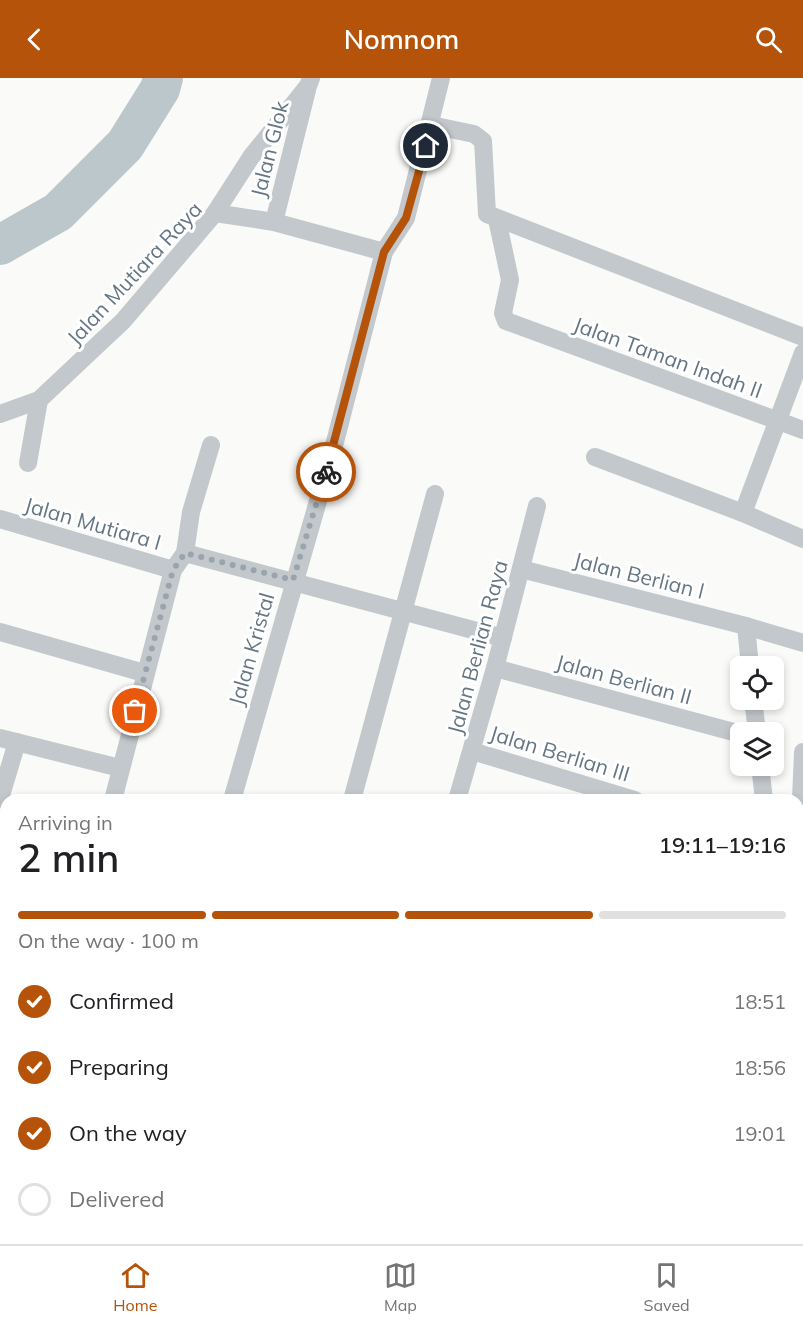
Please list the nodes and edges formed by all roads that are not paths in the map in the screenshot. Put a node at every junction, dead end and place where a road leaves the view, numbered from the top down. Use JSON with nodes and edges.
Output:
{"nodes":[{"id":1,"x":441,"y":78,"type":"edge"},
{"id":2,"x":310,"y":82,"type":"edge"},
{"id":3,"x":432,"y":125,"type":"junction"},
{"id":4,"x":215,"y":213,"type":"junction"},
{"id":5,"x":497,"y":219,"type":"junction"},
{"id":6,"x":274,"y":222,"type":"junction"},
{"id":7,"x":384,"y":252,"type":"junction"},
{"id":8,"x":803,"y":337,"type":"edge"},
{"id":9,"x":803,"y":352,"type":"edge"},
{"id":10,"x":39,"y":400,"type":"junction"},
{"id":11,"x":0,"y":414,"type":"edge"},
{"id":12,"x":777,"y":420,"type":"junction"},
{"id":13,"x":803,"y":430,"type":"edge"},
{"id":14,"x":211,"y":445,"type":"dead end"},
{"id":15,"x":595,"y":457,"type":"dead end"},
{"id":16,"x":28,"y":463,"type":"dead end"},
{"id":17,"x":435,"y":494,"type":"dead end"},
{"id":18,"x":537,"y":506,"type":"dead end"},
{"id":19,"x":743,"y":513,"type":"junction"},
{"id":20,"x":0,"y":519,"type":"edge"},
{"id":21,"x":803,"y":539,"type":"edge"},
{"id":22,"x":185,"y":553,"type":"junction"},
{"id":23,"x":521,"y":569,"type":"junction"},
{"id":24,"x":173,"y":570,"type":"junction"},
{"id":25,"x":293,"y":580,"type":"junction"},
{"id":26,"x":405,"y":612,"type":"junction"},
{"id":27,"x":746,"y":626,"type":"junction"},
{"id":28,"x":0,"y":632,"type":"edge"},
{"id":29,"x":503,"y":638,"type":"junction"},
{"id":30,"x":803,"y":643,"type":"edge"},
{"id":31,"x":749,"y":656,"type":"edge"},
{"id":32,"x":495,"y":668,"type":"junction"},
{"id":33,"x":144,"y":673,"type":"junction"},
{"id":34,"x":730,"y":731,"type":"edge"},
{"id":35,"x":9,"y":740,"type":"edge"},
{"id":36,"x":472,"y":751,"type":"junction"},
{"id":37,"x":803,"y":752,"type":"edge"},
{"id":38,"x":120,"y":768,"type":"junction"},
{"id":39,"x":761,"y":776,"type":"edge"},
{"id":40,"x":1,"y":794,"type":"edge"},
{"id":41,"x":114,"y":794,"type":"edge"},
{"id":42,"x":234,"y":794,"type":"edge"},
{"id":43,"x":354,"y":794,"type":"edge"},
{"id":44,"x":459,"y":794,"type":"edge"},
{"id":45,"x":615,"y":794,"type":"edge"},
{"id":46,"x":763,"y":794,"type":"edge"},
{"id":47,"x":801,"y":794,"type":"edge"}],
"edges":[{"from":1,"to":3,"type":"street","name":"Jalan Kristal"},
{"from":2,"to":4,"type":"street"},
{"from":2,"to":6,"type":"street","name":"Jalan Glok"},
{"from":3,"to":5,"type":"street"},
{"from":3,"to":7,"type":"street","name":"Jalan Kristal"},
{"from":4,"to":6,"type":"street","name":"Jalan Mutiara Raya"},
{"from":4,"to":10,"type":"street","name":"Jalan Mutiara Raya"},
{"from":5,"to":8,"type":"street"},
{"from":5,"to":12,"type":"street","name":"Jalan Taman Indah II"},
{"from":6,"to":7,"type":"street","name":"Jalan Mutiara Raya"},
{"from":7,"to":25,"type":"street","name":"Jalan Kristal"},
{"from":9,"to":12,"type":"street"},
{"from":10,"to":11,"type":"street","name":"Jalan Mutiara Raya"},
{"from":10,"to":16,"type":"street"},
{"from":12,"to":13,"type":"street","name":"Jalan Taman Indah II"},
{"from":12,"to":19,"type":"street"},
{"from":14,"to":22,"type":"street"},
{"from":15,"to":19,"type":"street"},
{"from":17,"to":26,"type":"street"},
{"from":18,"to":23,"type":"street","name":"Jalan Berlian Raya"},
{"from":19,"to":21,"type":"street"},
{"from":20,"to":24,"type":"street","name":"Jalan Mutiara I"},
{"from":22,"to":24,"type":"street"},
{"from":22,"to":25,"type":"street"},
{"from":23,"to":27,"type":"street","name":"Jalan Berlian l"},
{"from":23,"to":29,"type":"street","name":"Jalan Berlian Raya"},
{"from":24,"to":33,"type":"street"},
{"from":25,"to":26,"type":"street"},
{"from":25,"to":42,"type":"street","name":"Jalan Kristal"},
{"from":26,"to":29,"type":"street"},
{"from":26,"to":43,"type":"street"},
{"from":27,"to":30,"type":"street","name":"Jalan Berlian l"},
{"from":27,"to":31,"type":"street"},
{"from":28,"to":33,"type":"street"},
{"from":29,"to":32,"type":"street","name":"Jalan Berlian Raya"},
{"from":32,"to":34,"type":"street","name":"Jalan Berlian II"},
{"from":32,"to":36,"type":"street","name":"Jalan Berlian Raya"},
{"from":33,"to":38,"type":"street"},
{"from":35,"to":38,"type":"street"},
{"from":35,"to":40,"type":"street"},
{"from":36,"to":44,"type":"street","name":"Jalan Berlian Raya"},
{"from":36,"to":45,"type":"street","name":"Jalan Berlian III"},
{"from":37,"to":47,"type":"street"},
{"from":38,"to":41,"type":"street"},
{"from":39,"to":46,"type":"street"}]}
